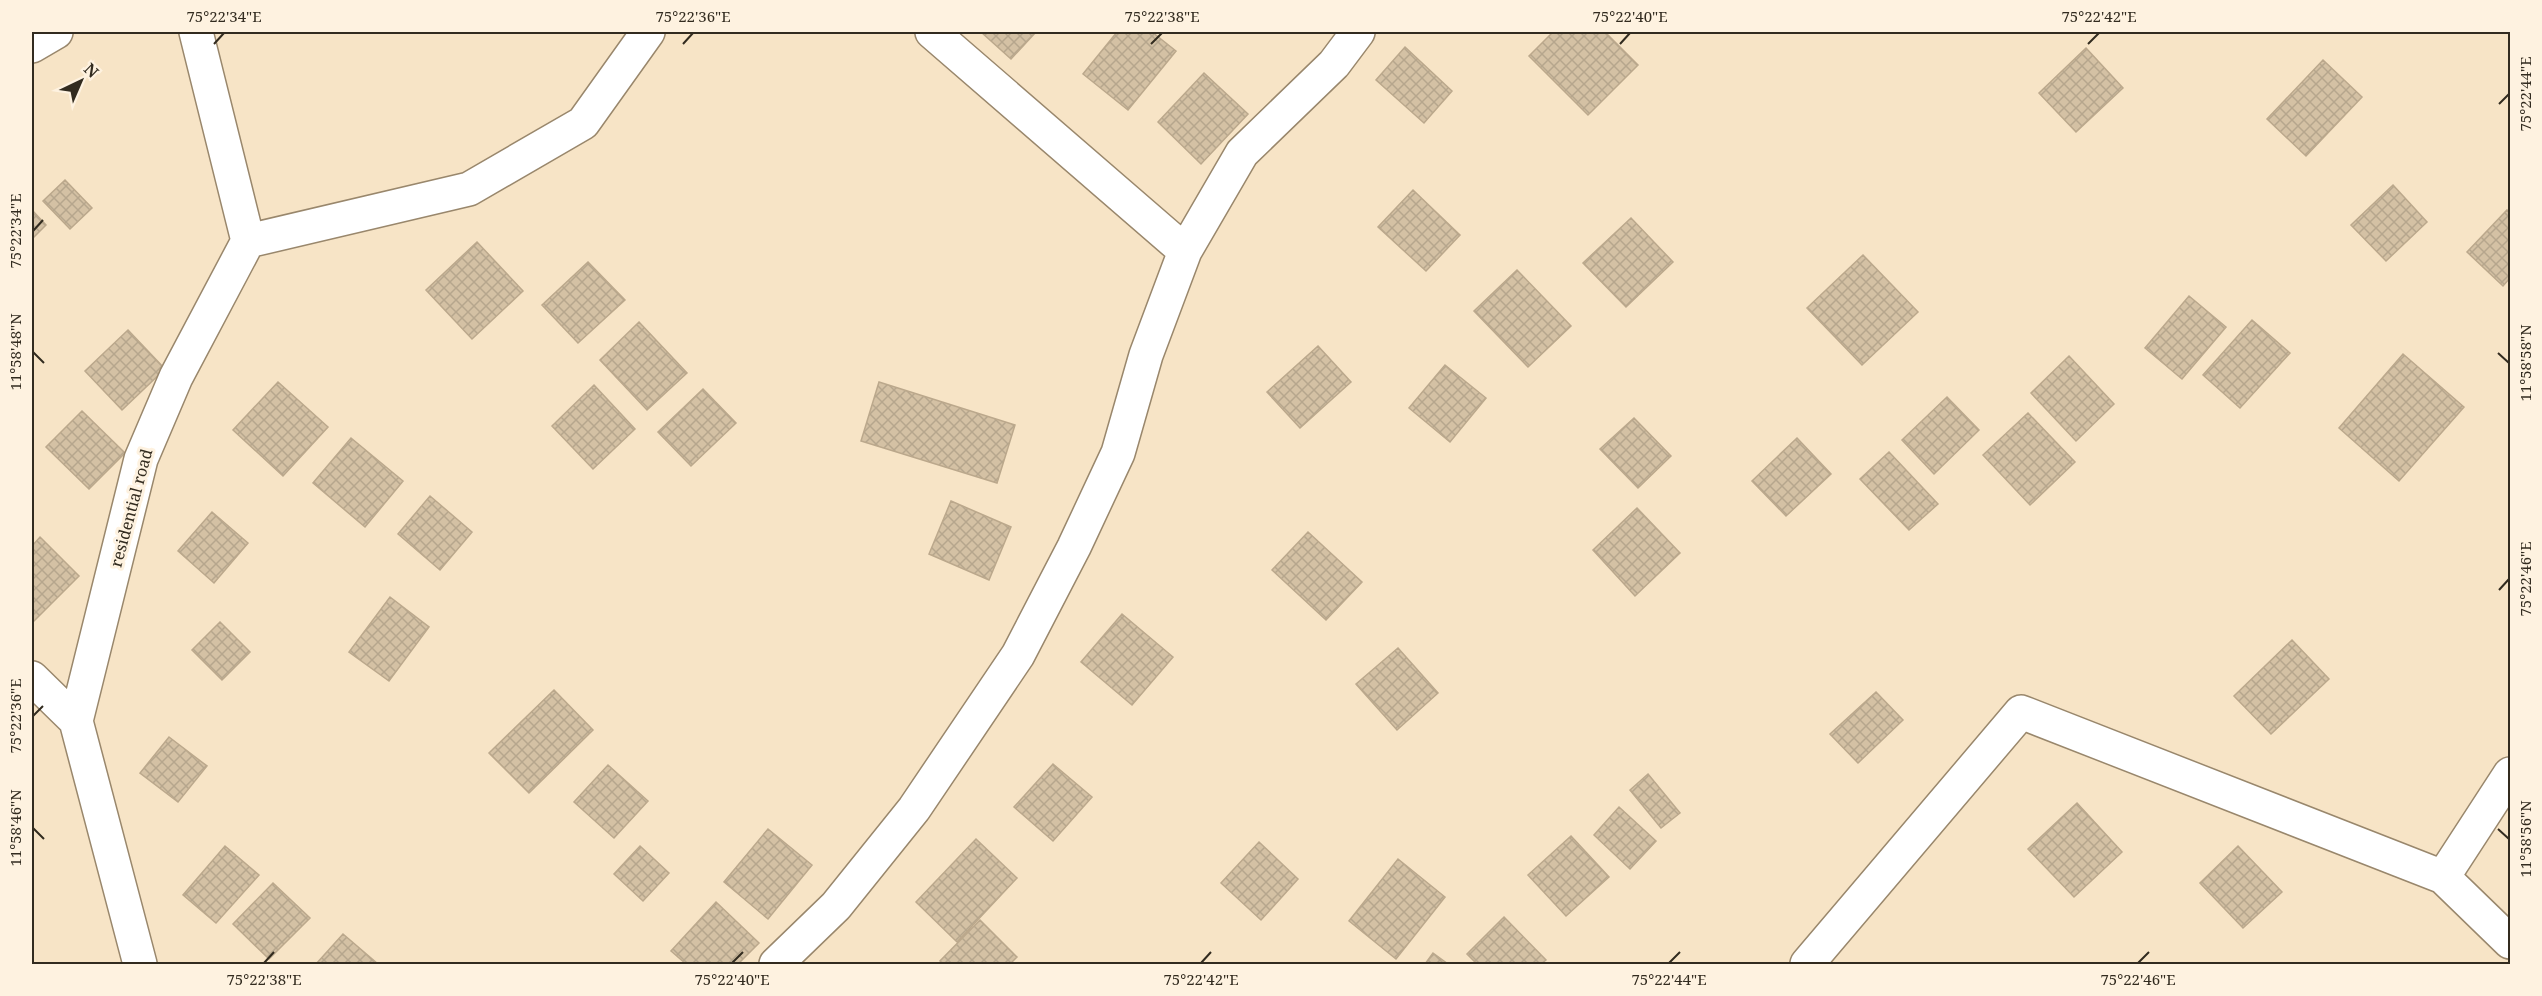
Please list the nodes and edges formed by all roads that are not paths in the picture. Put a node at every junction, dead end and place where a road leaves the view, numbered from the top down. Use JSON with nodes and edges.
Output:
{"nodes":[{"id":1,"x":56,"y":32,"type":"edge"},
{"id":2,"x":196,"y":32,"type":"edge"},
{"id":3,"x":648,"y":32,"type":"edge"},
{"id":4,"x":932,"y":32,"type":"edge"},
{"id":5,"x":1358,"y":32,"type":"edge"},
{"id":6,"x":32,"y":46,"type":"edge"},
{"id":7,"x":248,"y":241,"type":"junction"},
{"id":8,"x":1185,"y":251,"type":"junction"},
{"id":9,"x":32,"y":678,"type":"edge"},
{"id":10,"x":75,"y":721,"type":"junction"},
{"id":11,"x":2511,"y":774,"type":"edge"},
{"id":12,"x":2443,"y":877,"type":"junction"},
{"id":13,"x":2511,"y":942,"type":"edge"},
{"id":14,"x":140,"y":964,"type":"edge"},
{"id":15,"x":776,"y":964,"type":"edge"},
{"id":16,"x":1807,"y":964,"type":"edge"}],
"edges":[{"from":1,"to":6,"type":"street"},
{"from":2,"to":7,"type":"street"},
{"from":3,"to":7,"type":"street"},
{"from":4,"to":8,"type":"street"},
{"from":5,"to":8,"type":"street"},
{"from":7,"to":10,"type":"street","name":"residential road"},
{"from":8,"to":15,"type":"street"},
{"from":9,"to":10,"type":"street"},
{"from":10,"to":14,"type":"street","name":"residential road"},
{"from":11,"to":12,"type":"street"},
{"from":12,"to":13,"type":"street"},
{"from":12,"to":16,"type":"street"}]}
